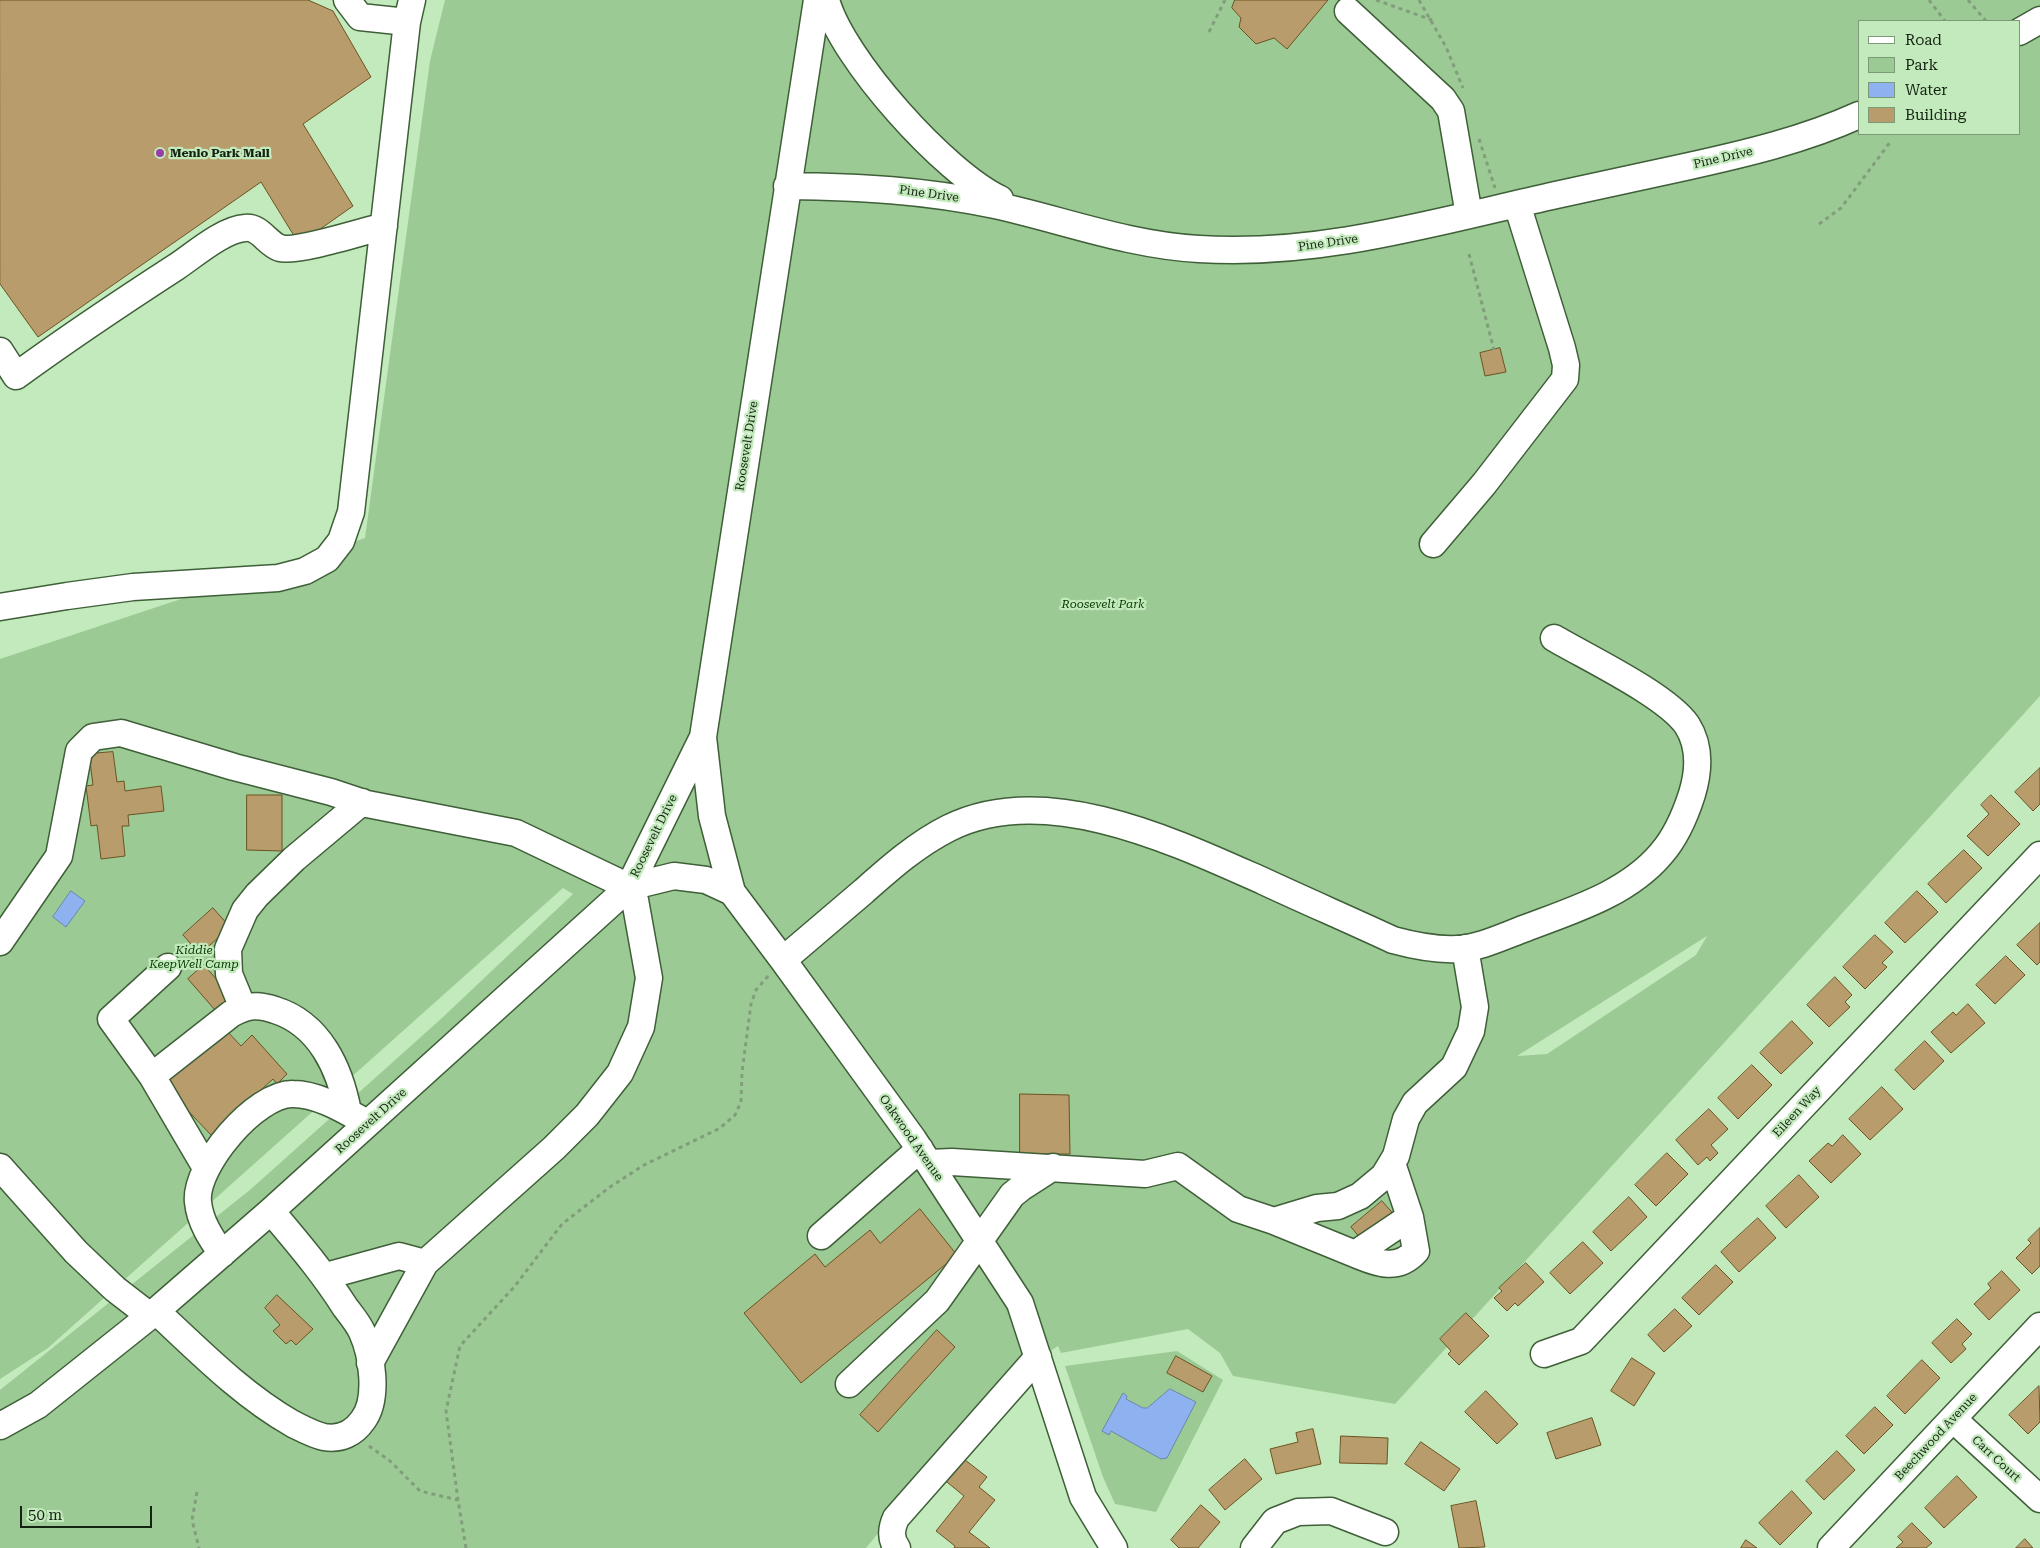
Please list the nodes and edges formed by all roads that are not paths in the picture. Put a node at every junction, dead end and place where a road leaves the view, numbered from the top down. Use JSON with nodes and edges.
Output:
{"nodes":[{"id":1,"x":347,"y":0,"type":"edge"},
{"id":2,"x":818,"y":0,"type":"edge"},
{"id":3,"x":826,"y":0,"type":"edge"},
{"id":4,"x":410,"y":11,"type":"edge"},
{"id":5,"x":1348,"y":11,"type":"dead end"},
{"id":6,"x":2040,"y":20,"type":"edge"},
{"id":7,"x":2020,"y":31,"type":"edge"},
{"id":8,"x":1858,"y":115,"type":"edge"},
{"id":9,"x":787,"y":186,"type":"junction"},
{"id":10,"x":1517,"y":204,"type":"junction"},
{"id":11,"x":1030,"y":214,"type":"junction"},
{"id":12,"x":1469,"y":215,"type":"junction"},
{"id":13,"x":384,"y":226,"type":"junction"},
{"id":14,"x":0,"y":351,"type":"edge"},
{"id":15,"x":1433,"y":544,"type":"dead end"},
{"id":16,"x":0,"y":608,"type":"edge"},
{"id":17,"x":1554,"y":638,"type":"dead end"},
{"id":18,"x":703,"y":737,"type":"junction"},
{"id":19,"x":362,"y":802,"type":"junction"},
{"id":20,"x":2040,"y":855,"type":"edge"},
{"id":21,"x":629,"y":887,"type":"junction"},
{"id":22,"x":732,"y":892,"type":"junction"},
{"id":23,"x":0,"y":942,"type":"edge"},
{"id":24,"x":1465,"y":948,"type":"junction"},
{"id":25,"x":168,"y":967,"type":"dead end"},
{"id":26,"x":776,"y":968,"type":"junction"},
{"id":27,"x":243,"y":1008,"type":"junction"},
{"id":28,"x":152,"y":1076,"type":"junction"},
{"id":29,"x":357,"y":1118,"type":"junction"},
{"id":30,"x":924,"y":1156,"type":"junction"},
{"id":31,"x":1392,"y":1163,"type":"junction"},
{"id":32,"x":0,"y":1167,"type":"edge"},
{"id":33,"x":206,"y":1168,"type":"junction"},
{"id":34,"x":1053,"y":1168,"type":"junction"},
{"id":35,"x":272,"y":1211,"type":"junction"},
{"id":36,"x":1274,"y":1221,"type":"junction"},
{"id":37,"x":821,"y":1236,"type":"dead end"},
{"id":38,"x":980,"y":1240,"type":"junction"},
{"id":39,"x":222,"y":1254,"type":"junction"},
{"id":40,"x":425,"y":1263,"type":"junction"},
{"id":41,"x":326,"y":1276,"type":"junction"},
{"id":42,"x":153,"y":1313,"type":"junction"},
{"id":43,"x":2040,"y":1326,"type":"edge"},
{"id":44,"x":1544,"y":1354,"type":"dead end"},
{"id":45,"x":1038,"y":1357,"type":"junction"},
{"id":46,"x":370,"y":1363,"type":"junction"},
{"id":47,"x":849,"y":1384,"type":"dead end"},
{"id":48,"x":1953,"y":1418,"type":"junction"},
{"id":49,"x":0,"y":1426,"type":"edge"},
{"id":50,"x":2040,"y":1500,"type":"edge"},
{"id":51,"x":1385,"y":1532,"type":"dead end"},
{"id":52,"x":897,"y":1548,"type":"edge"},
{"id":53,"x":1114,"y":1548,"type":"edge"},
{"id":54,"x":1254,"y":1548,"type":"edge"},
{"id":55,"x":1831,"y":1548,"type":"edge"}],
"edges":[{"from":1,"to":4,"type":"street"},
{"from":2,"to":9,"type":"street","name":"Roosevelt Drive"},
{"from":3,"to":11,"type":"street"},
{"from":4,"to":13,"type":"street"},
{"from":5,"to":12,"type":"street"},
{"from":6,"to":7,"type":"street"},
{"from":8,"to":10,"type":"street","name":"Pine Drive"},
{"from":9,"to":11,"type":"street","name":"Pine Drive"},
{"from":9,"to":18,"type":"street","name":"Roosevelt Drive"},
{"from":10,"to":12,"type":"street","name":"Pine Drive"},
{"from":10,"to":15,"type":"street"},
{"from":11,"to":12,"type":"street","name":"Pine Drive"},
{"from":13,"to":14,"type":"street"},
{"from":13,"to":16,"type":"street"},
{"from":17,"to":24,"type":"street"},
{"from":18,"to":21,"type":"street","name":"Roosevelt Drive"},
{"from":18,"to":22,"type":"street","name":"Oakwood Avenue"},
{"from":19,"to":21,"type":"street"},
{"from":19,"to":23,"type":"street"},
{"from":19,"to":27,"type":"street"},
{"from":20,"to":44,"type":"street","name":"Eileen Way"},
{"from":21,"to":22,"type":"street"},
{"from":21,"to":29,"type":"street","name":"Roosevelt Drive"},
{"from":21,"to":40,"type":"street"},
{"from":22,"to":26,"type":"street","name":"Oakwood Avenue"},
{"from":24,"to":26,"type":"street"},
{"from":24,"to":31,"type":"street"},
{"from":25,"to":28,"type":"street"},
{"from":26,"to":30,"type":"street","name":"Oakwood Avenue"},
{"from":27,"to":28,"type":"street"},
{"from":27,"to":29,"type":"street"},
{"from":28,"to":33,"type":"street"},
{"from":29,"to":33,"type":"street"},
{"from":29,"to":35,"type":"street","name":"Roosevelt Drive"},
{"from":30,"to":34,"type":"street"},
{"from":30,"to":37,"type":"street"},
{"from":30,"to":38,"type":"street","name":"Oakwood Avenue"},
{"from":31,"to":36,"type":"street"},
{"from":31,"to":36,"type":"street"},
{"from":32,"to":42,"type":"street"},
{"from":33,"to":39,"type":"street"},
{"from":34,"to":36,"type":"street"},
{"from":34,"to":38,"type":"street"},
{"from":35,"to":39,"type":"street","name":"Roosevelt Drive"},
{"from":35,"to":41,"type":"street"},
{"from":38,"to":45,"type":"street","name":"Oakwood Avenue"},
{"from":38,"to":47,"type":"street"},
{"from":39,"to":42,"type":"street","name":"Roosevelt Drive"},
{"from":40,"to":41,"type":"street"},
{"from":40,"to":46,"type":"street"},
{"from":41,"to":46,"type":"street"},
{"from":42,"to":46,"type":"street"},
{"from":42,"to":49,"type":"street","name":"Roosevelt Drive"},
{"from":43,"to":48,"type":"street","name":"Beechwood Avenue"},
{"from":45,"to":52,"type":"street"},
{"from":45,"to":53,"type":"street","name":"Oakwood Avenue"},
{"from":48,"to":50,"type":"street","name":"Carr Court"},
{"from":48,"to":55,"type":"street","name":"Beechwood Avenue"},
{"from":51,"to":54,"type":"street"}]}
